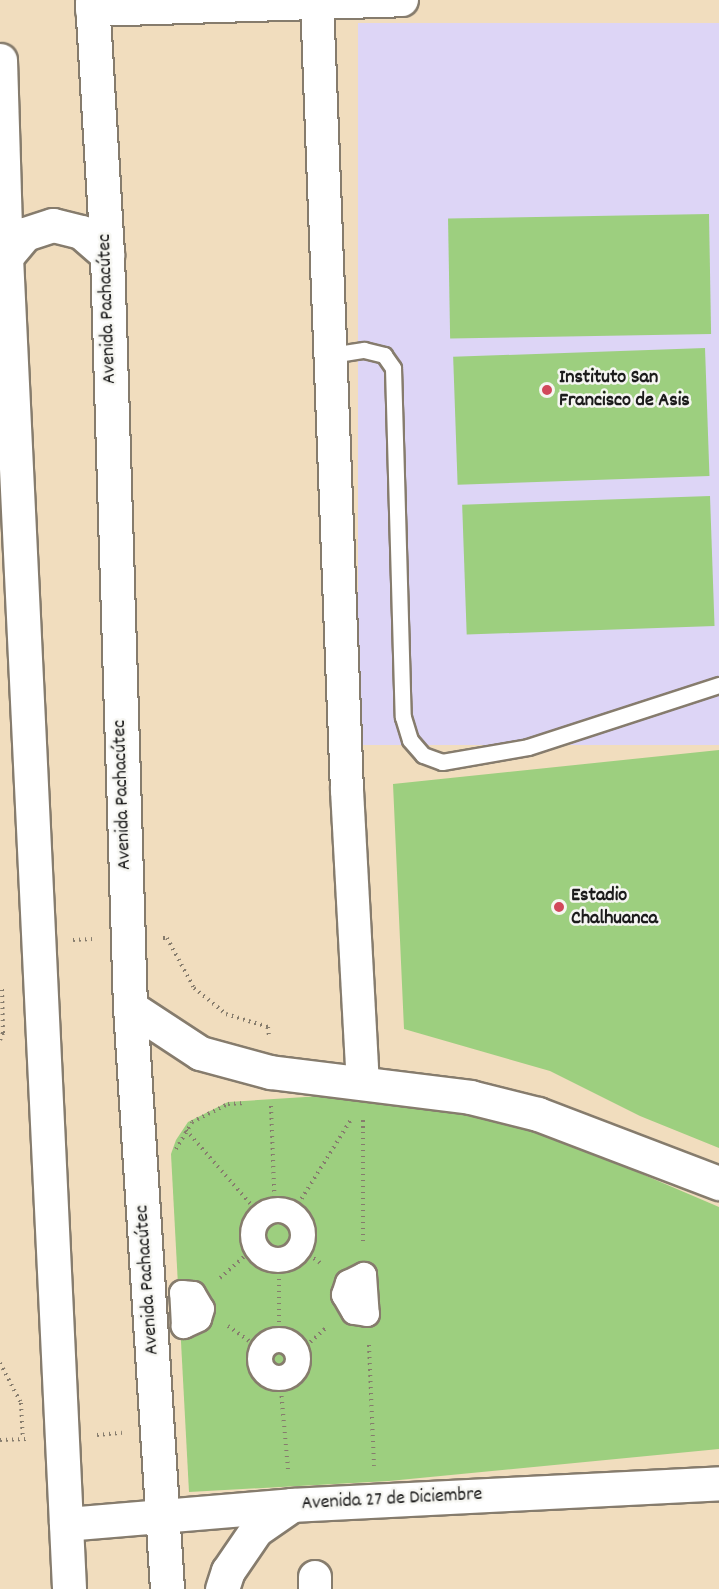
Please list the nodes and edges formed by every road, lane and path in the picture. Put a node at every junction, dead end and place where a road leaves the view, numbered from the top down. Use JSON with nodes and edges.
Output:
{"nodes":[{"id":1,"x":402,"y":0,"type":"edge"},
{"id":2,"x":317,"y":2,"type":"edge"},
{"id":3,"x":92,"y":5,"type":"edge"},
{"id":4,"x":0,"y":60,"type":"edge"},
{"id":5,"x":107,"y":255,"type":"junction"},
{"id":6,"x":6,"y":257,"type":"junction"},
{"id":7,"x":331,"y":355,"type":"junction"},
{"id":8,"x":719,"y":685,"type":"edge"},
{"id":9,"x":130,"y":1007,"type":"junction"},
{"id":10,"x":363,"y":1091,"type":"junction"},
{"id":11,"x":282,"y":1102,"type":"dead end"},
{"id":12,"x":249,"y":1103,"type":"dead end"},
{"id":13,"x":260,"y":1103,"type":"dead end"},
{"id":14,"x":186,"y":1130,"type":"junction"},
{"id":15,"x":174,"y":1154,"type":"dead end"},
{"id":16,"x":719,"y":1183,"type":"edge"},
{"id":17,"x":292,"y":1214,"type":"junction"},
{"id":18,"x":261,"y":1216,"type":"junction"},
{"id":19,"x":255,"y":1246,"type":"junction"},
{"id":20,"x":279,"y":1260,"type":"junction"},
{"id":21,"x":364,"y":1275,"type":"joint"},
{"id":22,"x":358,"y":1311,"type":"junction"},
{"id":23,"x":279,"y":1348,"type":"junction"},
{"id":24,"x":0,"y":1362,"type":"edge"},
{"id":25,"x":280,"y":1378,"type":"junction"},
{"id":26,"x":158,"y":1430,"type":"junction"},
{"id":27,"x":62,"y":1437,"type":"junction"},
{"id":28,"x":23,"y":1439,"type":"junction"},
{"id":29,"x":0,"y":1440,"type":"edge"},
{"id":30,"x":374,"y":1476,"type":"dead end"},
{"id":31,"x":719,"y":1484,"type":"edge"},
{"id":32,"x":292,"y":1505,"type":"junction"},
{"id":33,"x":164,"y":1516,"type":"junction"},
{"id":34,"x":66,"y":1524,"type":"junction"},
{"id":35,"x":69,"y":1589,"type":"edge"},
{"id":36,"x":167,"y":1589,"type":"edge"},
{"id":37,"x":222,"y":1589,"type":"edge"}],
"edges":[{"from":1,"to":2,"type":"street"},
{"from":2,"to":3,"type":"street"},
{"from":2,"to":7,"type":"street"},
{"from":3,"to":5,"type":"main road","name":"Avenida Pachacútec"},
{"from":4,"to":6,"type":"main road"},
{"from":5,"to":6,"type":"main road"},
{"from":5,"to":9,"type":"main road","name":"Avenida Pachacútec"},
{"from":6,"to":27,"type":"main road"},
{"from":7,"to":8,"type":"lane"},
{"from":7,"to":10,"type":"street"},
{"from":9,"to":10,"type":"main road"},
{"from":9,"to":26,"type":"main road","name":"Avenida Pachacútec"},
{"from":10,"to":16,"type":"main road"},
{"from":10,"to":17,"type":"path"},
{"from":10,"to":21,"type":"path"},
{"from":11,"to":13,"type":"path"},
{"from":12,"to":14,"type":"path"},
{"from":14,"to":15,"type":"path"},
{"from":14,"to":18,"type":"path"},
{"from":17,"to":18,"type":"street"},
{"from":17,"to":20,"type":"street"},
{"from":18,"to":19,"type":"street"},
{"from":19,"to":20,"type":"street"},
{"from":19,"to":23,"type":"path"},
{"from":20,"to":23,"type":"path"},
{"from":21,"to":22,"type":"street"},
{"from":22,"to":23,"type":"path"},
{"from":22,"to":30,"type":"path"},
{"from":23,"to":25,"type":"street"},
{"from":23,"to":25,"type":"street"},
{"from":24,"to":28,"type":"path"},
{"from":25,"to":32,"type":"path"},
{"from":26,"to":27,"type":"path"},
{"from":26,"to":33,"type":"main road","name":"Avenida Pachacútec"},
{"from":27,"to":28,"type":"path"},
{"from":27,"to":34,"type":"main road"},
{"from":28,"to":29,"type":"path"},
{"from":31,"to":32,"type":"main road","name":"Avenida 27 de Diciembre"},
{"from":32,"to":33,"type":"main road","name":"Avenida 27 de Diciembre"},
{"from":32,"to":37,"type":"main road"},
{"from":33,"to":34,"type":"main road","name":"Avenida 27 de Diciembre"},
{"from":33,"to":36,"type":"main road","name":"Avenida Pachacútec"},
{"from":34,"to":35,"type":"main road"}]}
